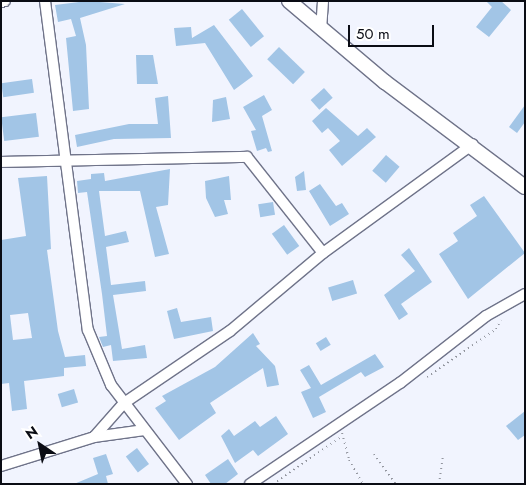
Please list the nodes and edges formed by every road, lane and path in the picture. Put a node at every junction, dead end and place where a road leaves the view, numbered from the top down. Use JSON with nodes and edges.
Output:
{"nodes":[{"id":1,"x":5,"y":1,"type":"edge"},
{"id":2,"x":45,"y":1,"type":"edge"},
{"id":3,"x":289,"y":1,"type":"edge"},
{"id":4,"x":323,"y":1,"type":"edge"},
{"id":5,"x":1,"y":2,"type":"edge"},
{"id":6,"x":321,"y":30,"type":"junction"},
{"id":7,"x":473,"y":144,"type":"junction"},
{"id":8,"x":63,"y":160,"type":"junction"},
{"id":9,"x":1,"y":162,"type":"edge"},
{"id":10,"x":525,"y":187,"type":"edge"},
{"id":11,"x":323,"y":252,"type":"junction"},
{"id":12,"x":525,"y":294,"type":"edge"},
{"id":13,"x":124,"y":403,"type":"junction"},
{"id":14,"x":338,"y":425,"type":"junction"},
{"id":15,"x":145,"y":430,"type":"junction"},
{"id":16,"x":343,"y":436,"type":"junction"},
{"id":17,"x":94,"y":437,"type":"junction"},
{"id":18,"x":374,"y":454,"type":"dead end"},
{"id":19,"x":442,"y":454,"type":"dead end"},
{"id":20,"x":1,"y":466,"type":"edge"},
{"id":21,"x":187,"y":484,"type":"edge"},
{"id":22,"x":250,"y":484,"type":"edge"},
{"id":23,"x":273,"y":484,"type":"edge"},
{"id":24,"x":363,"y":484,"type":"edge"},
{"id":25,"x":396,"y":484,"type":"edge"},
{"id":26,"x":440,"y":484,"type":"edge"}],
"edges":[{"from":1,"to":5,"type":"street"},
{"from":2,"to":8,"type":"street"},
{"from":3,"to":6,"type":"street"},
{"from":4,"to":6,"type":"street"},
{"from":6,"to":7,"type":"street"},
{"from":7,"to":10,"type":"street"},
{"from":7,"to":11,"type":"street"},
{"from":8,"to":9,"type":"street"},
{"from":8,"to":11,"type":"street"},
{"from":8,"to":13,"type":"street"},
{"from":11,"to":13,"type":"street"},
{"from":12,"to":14,"type":"street"},
{"from":13,"to":15,"type":"street"},
{"from":13,"to":17,"type":"street"},
{"from":14,"to":16,"type":"path"},
{"from":14,"to":22,"type":"street"},
{"from":15,"to":17,"type":"street"},
{"from":15,"to":21,"type":"street"},
{"from":16,"to":23,"type":"path"},
{"from":16,"to":24,"type":"path"},
{"from":17,"to":20,"type":"street"},
{"from":18,"to":25,"type":"path"},
{"from":19,"to":26,"type":"path"}]}
